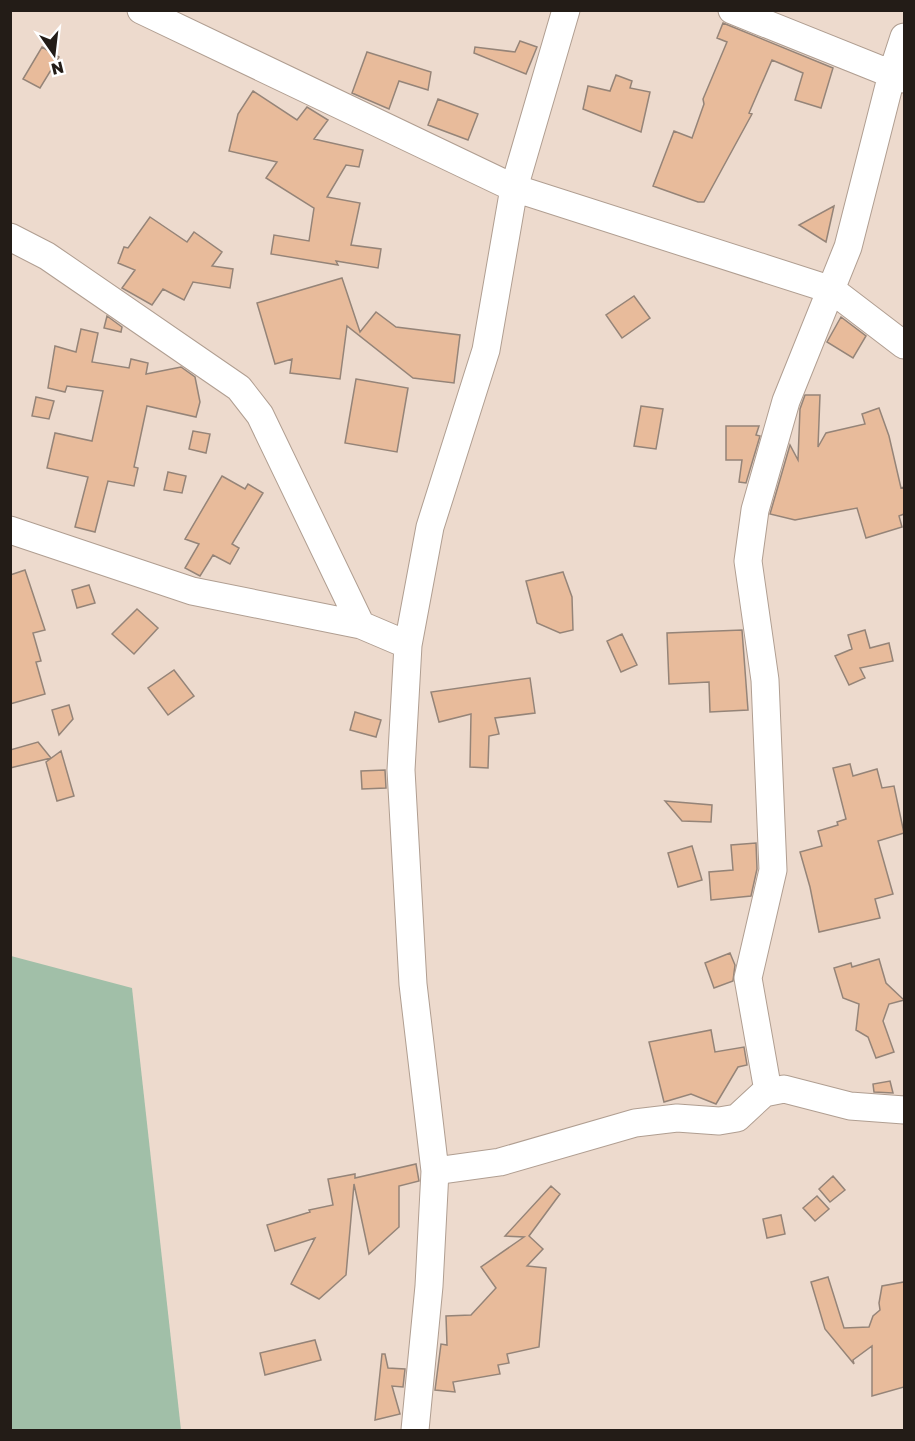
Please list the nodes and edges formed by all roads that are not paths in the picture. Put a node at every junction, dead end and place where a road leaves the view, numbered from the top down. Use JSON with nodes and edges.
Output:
{"nodes":[{"id":1,"x":566,"y":10,"type":"edge"},
{"id":2,"x":732,"y":10,"type":"edge"},
{"id":3,"x":145,"y":11,"type":"edge"},
{"id":4,"x":904,"y":37,"type":"edge"},
{"id":5,"x":898,"y":76,"type":"edge"},
{"id":6,"x":514,"y":188,"type":"junction"},
{"id":7,"x":10,"y":237,"type":"edge"},
{"id":8,"x":832,"y":290,"type":"junction"},
{"id":9,"x":904,"y":345,"type":"edge"},
{"id":10,"x":10,"y":530,"type":"edge"},
{"id":11,"x":361,"y":625,"type":"junction"},
{"id":12,"x":408,"y":645,"type":"junction"},
{"id":13,"x":768,"y":1091,"type":"junction"},
{"id":14,"x":904,"y":1110,"type":"edge"},
{"id":15,"x":435,"y":1171,"type":"junction"},
{"id":16,"x":415,"y":1431,"type":"edge"}],
"edges":[{"from":1,"to":6,"type":"street"},
{"from":2,"to":5,"type":"street"},
{"from":3,"to":6,"type":"street"},
{"from":4,"to":5,"type":"street"},
{"from":5,"to":8,"type":"street"},
{"from":6,"to":8,"type":"street"},
{"from":6,"to":12,"type":"street"},
{"from":7,"to":11,"type":"street"},
{"from":8,"to":9,"type":"street"},
{"from":8,"to":13,"type":"street"},
{"from":10,"to":11,"type":"street"},
{"from":11,"to":12,"type":"street"},
{"from":12,"to":15,"type":"street"},
{"from":13,"to":14,"type":"street"},
{"from":13,"to":15,"type":"street"},
{"from":15,"to":16,"type":"street"}]}
